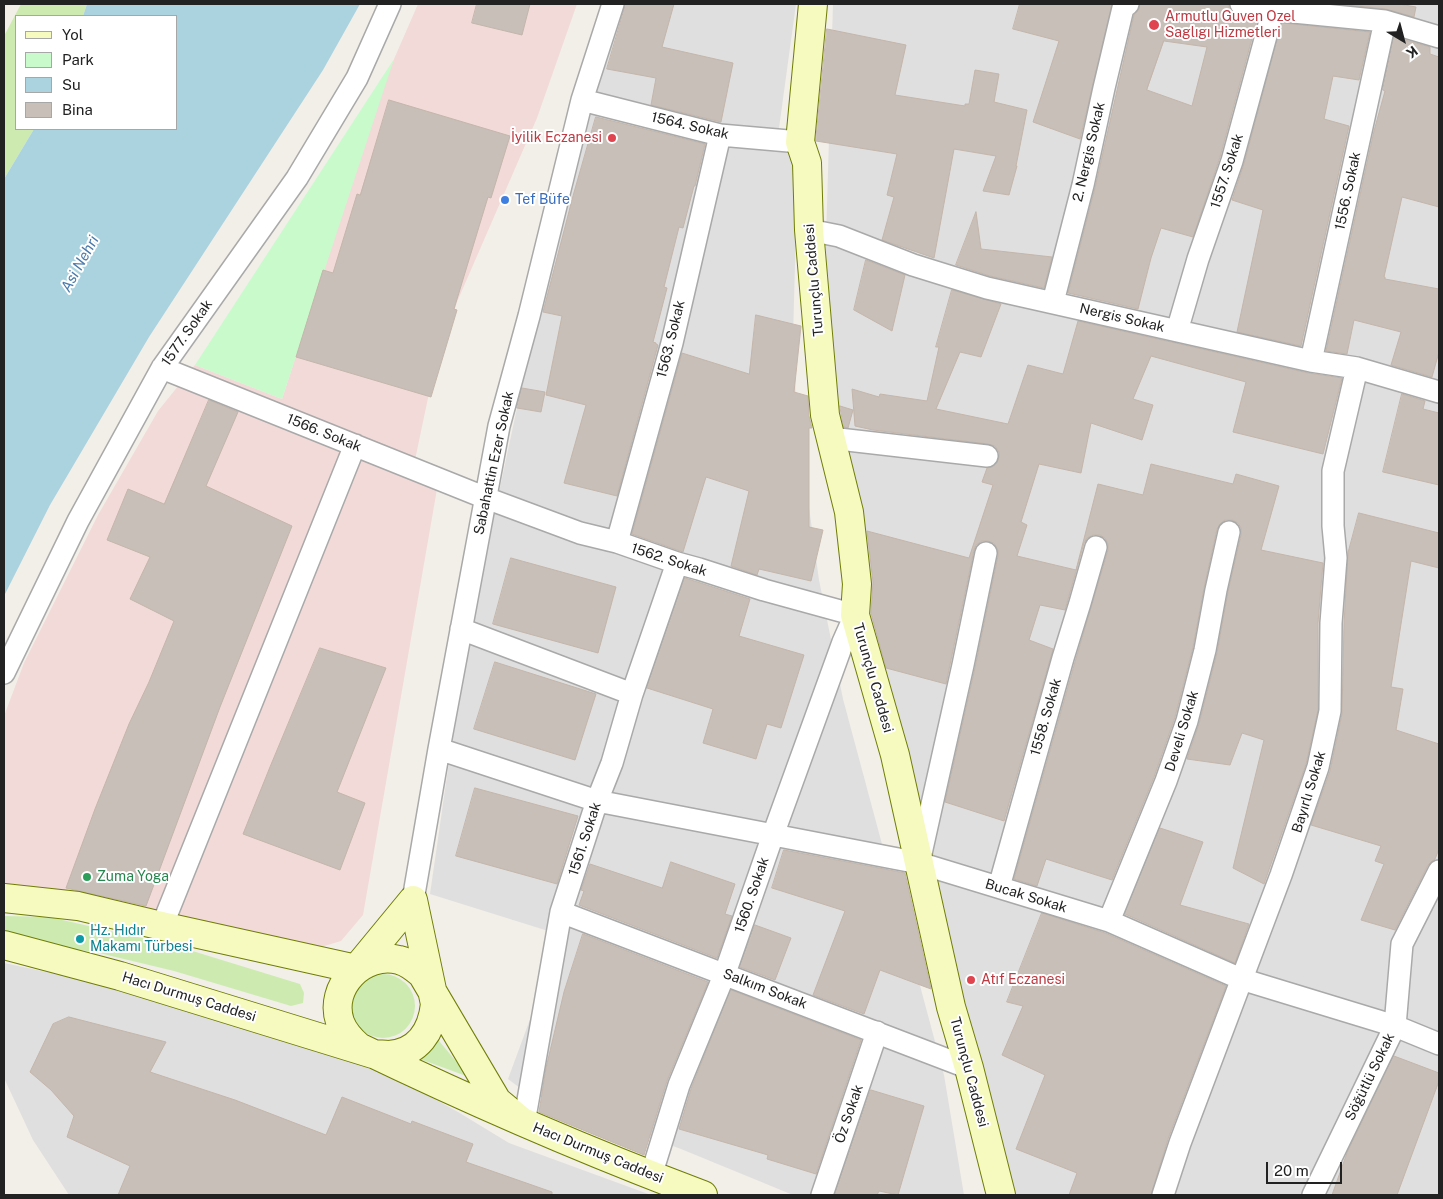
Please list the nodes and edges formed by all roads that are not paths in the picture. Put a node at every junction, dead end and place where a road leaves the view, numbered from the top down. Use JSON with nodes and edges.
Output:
{"nodes":[{"id":1,"x":390,"y":4,"type":"edge"},
{"id":2,"x":613,"y":4,"type":"edge"},
{"id":3,"x":813,"y":4,"type":"edge"},
{"id":4,"x":1128,"y":4,"type":"edge"},
{"id":5,"x":1241,"y":4,"type":"edge"},
{"id":6,"x":1273,"y":10,"type":"junction"},
{"id":7,"x":1385,"y":21,"type":"junction"},
{"id":8,"x":1439,"y":37,"type":"edge"},
{"id":9,"x":582,"y":100,"type":"junction"},
{"id":10,"x":720,"y":135,"type":"junction"},
{"id":11,"x":800,"y":142,"type":"junction"},
{"id":12,"x":809,"y":230,"type":"junction"},
{"id":13,"x":1053,"y":302,"type":"junction"},
{"id":14,"x":1177,"y":330,"type":"junction"},
{"id":15,"x":1311,"y":361,"type":"junction"},
{"id":16,"x":162,"y":368,"type":"junction"},
{"id":17,"x":1357,"y":368,"type":"junction"},
{"id":18,"x":1439,"y":392,"type":"edge"},
{"id":19,"x":830,"y":438,"type":"junction"},
{"id":20,"x":355,"y":445,"type":"junction"},
{"id":21,"x":987,"y":456,"type":"dead end"},
{"id":22,"x":486,"y":498,"type":"junction"},
{"id":23,"x":1229,"y":532,"type":"dead end"},
{"id":24,"x":617,"y":542,"type":"junction"},
{"id":25,"x":1096,"y":547,"type":"dead end"},
{"id":26,"x":986,"y":553,"type":"dead end"},
{"id":27,"x":677,"y":563,"type":"junction"},
{"id":28,"x":855,"y":615,"type":"junction"},
{"id":29,"x":461,"y":629,"type":"junction"},
{"id":30,"x":4,"y":674,"type":"edge"},
{"id":31,"x":632,"y":694,"type":"junction"},
{"id":32,"x":439,"y":749,"type":"junction"},
{"id":33,"x":597,"y":801,"type":"junction"},
{"id":34,"x":772,"y":835,"type":"junction"},
{"id":35,"x":919,"y":863,"type":"junction"},
{"id":36,"x":1439,"y":871,"type":"edge"},
{"id":37,"x":999,"y":887,"type":"junction"},
{"id":38,"x":4,"y":898,"type":"edge"},
{"id":39,"x":412,"y":900,"type":"junction"},
{"id":40,"x":561,"y":912,"type":"junction"},
{"id":41,"x":1109,"y":921,"type":"junction"},
{"id":42,"x":162,"y":926,"type":"junction"},
{"id":43,"x":4,"y":945,"type":"edge"},
{"id":44,"x":356,"y":969,"type":"junction"},
{"id":45,"x":724,"y":974,"type":"junction"},
{"id":46,"x":1241,"y":979,"type":"junction"},
{"id":47,"x":432,"y":992,"type":"junction"},
{"id":48,"x":1395,"y":1026,"type":"junction"},
{"id":49,"x":877,"y":1032,"type":"junction"},
{"id":50,"x":1439,"y":1044,"type":"edge"},
{"id":51,"x":373,"y":1054,"type":"junction"},
{"id":52,"x":969,"y":1068,"type":"junction"},
{"id":53,"x":522,"y":1122,"type":"junction"},
{"id":54,"x":651,"y":1176,"type":"junction"},
{"id":55,"x":703,"y":1195,"type":"edge"},
{"id":56,"x":822,"y":1195,"type":"edge"},
{"id":57,"x":1001,"y":1195,"type":"edge"},
{"id":58,"x":1163,"y":1195,"type":"edge"},
{"id":59,"x":1313,"y":1195,"type":"edge"}],
"edges":[{"from":1,"to":16,"type":"street","name":"1577. Sokak"},
{"from":2,"to":9,"type":"street","name":"Sabahattin Ezer Sokak"},
{"from":3,"to":11,"type":"main road","name":"Turunçlu Caddesi"},
{"from":4,"to":13,"type":"street","name":"2. Nergis Sokak"},
{"from":5,"to":6,"type":"street"},
{"from":6,"to":7,"type":"street"},
{"from":6,"to":14,"type":"street","name":"1557. Sokak"},
{"from":7,"to":8,"type":"street"},
{"from":7,"to":15,"type":"street","name":"1556. Sokak"},
{"from":9,"to":10,"type":"street","name":"1564. Sokak"},
{"from":9,"to":22,"type":"street","name":"Sabahattin Ezer Sokak"},
{"from":10,"to":11,"type":"street","name":"1564. Sokak"},
{"from":10,"to":24,"type":"street","name":"1563. Sokak"},
{"from":11,"to":12,"type":"main road","name":"Turunçlu Caddesi"},
{"from":12,"to":13,"type":"street","name":"Nergis Sokak"},
{"from":12,"to":19,"type":"main road","name":"Turunçlu Caddesi"},
{"from":13,"to":14,"type":"street","name":"Nergis Sokak"},
{"from":14,"to":15,"type":"street","name":"Nergis Sokak"},
{"from":15,"to":17,"type":"street","name":"Nergis Sokak"},
{"from":16,"to":20,"type":"street","name":"1566. Sokak"},
{"from":16,"to":30,"type":"street","name":"1577. Sokak"},
{"from":17,"to":18,"type":"street","name":"Nergis Sokak"},
{"from":17,"to":46,"type":"street","name":"Bayırlı Sokak"},
{"from":19,"to":21,"type":"street"},
{"from":19,"to":28,"type":"main road","name":"Turunçlu Caddesi"},
{"from":20,"to":22,"type":"street","name":"1566. Sokak"},
{"from":20,"to":42,"type":"street"},
{"from":22,"to":24,"type":"street","name":"1562. Sokak"},
{"from":22,"to":29,"type":"street","name":"Sabahattin Ezer Sokak"},
{"from":23,"to":41,"type":"street","name":"Develi Sokak"},
{"from":24,"to":27,"type":"street","name":"1562. Sokak"},
{"from":25,"to":37,"type":"street","name":"1558. Sokak"},
{"from":26,"to":35,"type":"street"},
{"from":27,"to":28,"type":"street","name":"1562. Sokak"},
{"from":27,"to":31,"type":"street","name":"1561. Sokak"},
{"from":28,"to":34,"type":"street","name":"1560. Sokak"},
{"from":28,"to":35,"type":"main road","name":"Turunçlu Caddesi"},
{"from":29,"to":31,"type":"street"},
{"from":29,"to":32,"type":"street","name":"Sabahattin Ezer Sokak"},
{"from":31,"to":33,"type":"street","name":"1561. Sokak"},
{"from":32,"to":33,"type":"street","name":"Bucak Sokak"},
{"from":32,"to":39,"type":"street","name":"Sabahattin Ezer Sokak"},
{"from":33,"to":34,"type":"street","name":"Bucak Sokak"},
{"from":33,"to":40,"type":"street","name":"1561. Sokak"},
{"from":34,"to":35,"type":"street","name":"Bucak Sokak"},
{"from":34,"to":45,"type":"street","name":"1560. Sokak"},
{"from":35,"to":37,"type":"street","name":"Bucak Sokak"},
{"from":35,"to":52,"type":"main road","name":"Turunçlu Caddesi"},
{"from":36,"to":48,"type":"street","name":"Söğütlü Sokak"},
{"from":37,"to":41,"type":"street","name":"Bucak Sokak"},
{"from":38,"to":42,"type":"main road"},
{"from":39,"to":44,"type":"main road","name":"Sabahattin Ezer Sokak"},
{"from":39,"to":47,"type":"main road","name":"Sabahattin Ezer Sokak"},
{"from":40,"to":45,"type":"street","name":"Salkım Sokak"},
{"from":40,"to":53,"type":"street","name":"1561. Sokak"},
{"from":41,"to":46,"type":"street","name":"Bucak Sokak"},
{"from":42,"to":44,"type":"main road"},
{"from":43,"to":51,"type":"main road","name":"Hacı Durmuş Caddesi"},
{"from":44,"to":47,"type":"main road","name":"Hacı Durmuş Caddesi"},
{"from":44,"to":51,"type":"main road","name":"Hacı Durmuş Caddesi"},
{"from":45,"to":49,"type":"street","name":"Salkım Sokak"},
{"from":45,"to":54,"type":"street","name":"1560. Sokak"},
{"from":46,"to":48,"type":"street","name":"Bucak Sokak"},
{"from":46,"to":58,"type":"street","name":"Bayırlı Sokak"},
{"from":47,"to":51,"type":"main road","name":"Hacı Durmuş Caddesi"},
{"from":47,"to":53,"type":"main road","name":"Hacı Durmuş Caddesi"},
{"from":48,"to":50,"type":"street","name":"Bucak Sokak"},
{"from":48,"to":59,"type":"street","name":"Söğütlü Sokak"},
{"from":49,"to":52,"type":"street","name":"Salkım Sokak"},
{"from":49,"to":56,"type":"street","name":"Öz Sokak"},
{"from":51,"to":53,"type":"main road","name":"Hacı Durmuş Caddesi"},
{"from":52,"to":57,"type":"main road","name":"Turunçlu Caddesi"},
{"from":53,"to":54,"type":"main road","name":"Hacı Durmuş Caddesi"},
{"from":54,"to":55,"type":"main road","name":"Hacı Durmuş Caddesi"}]}
